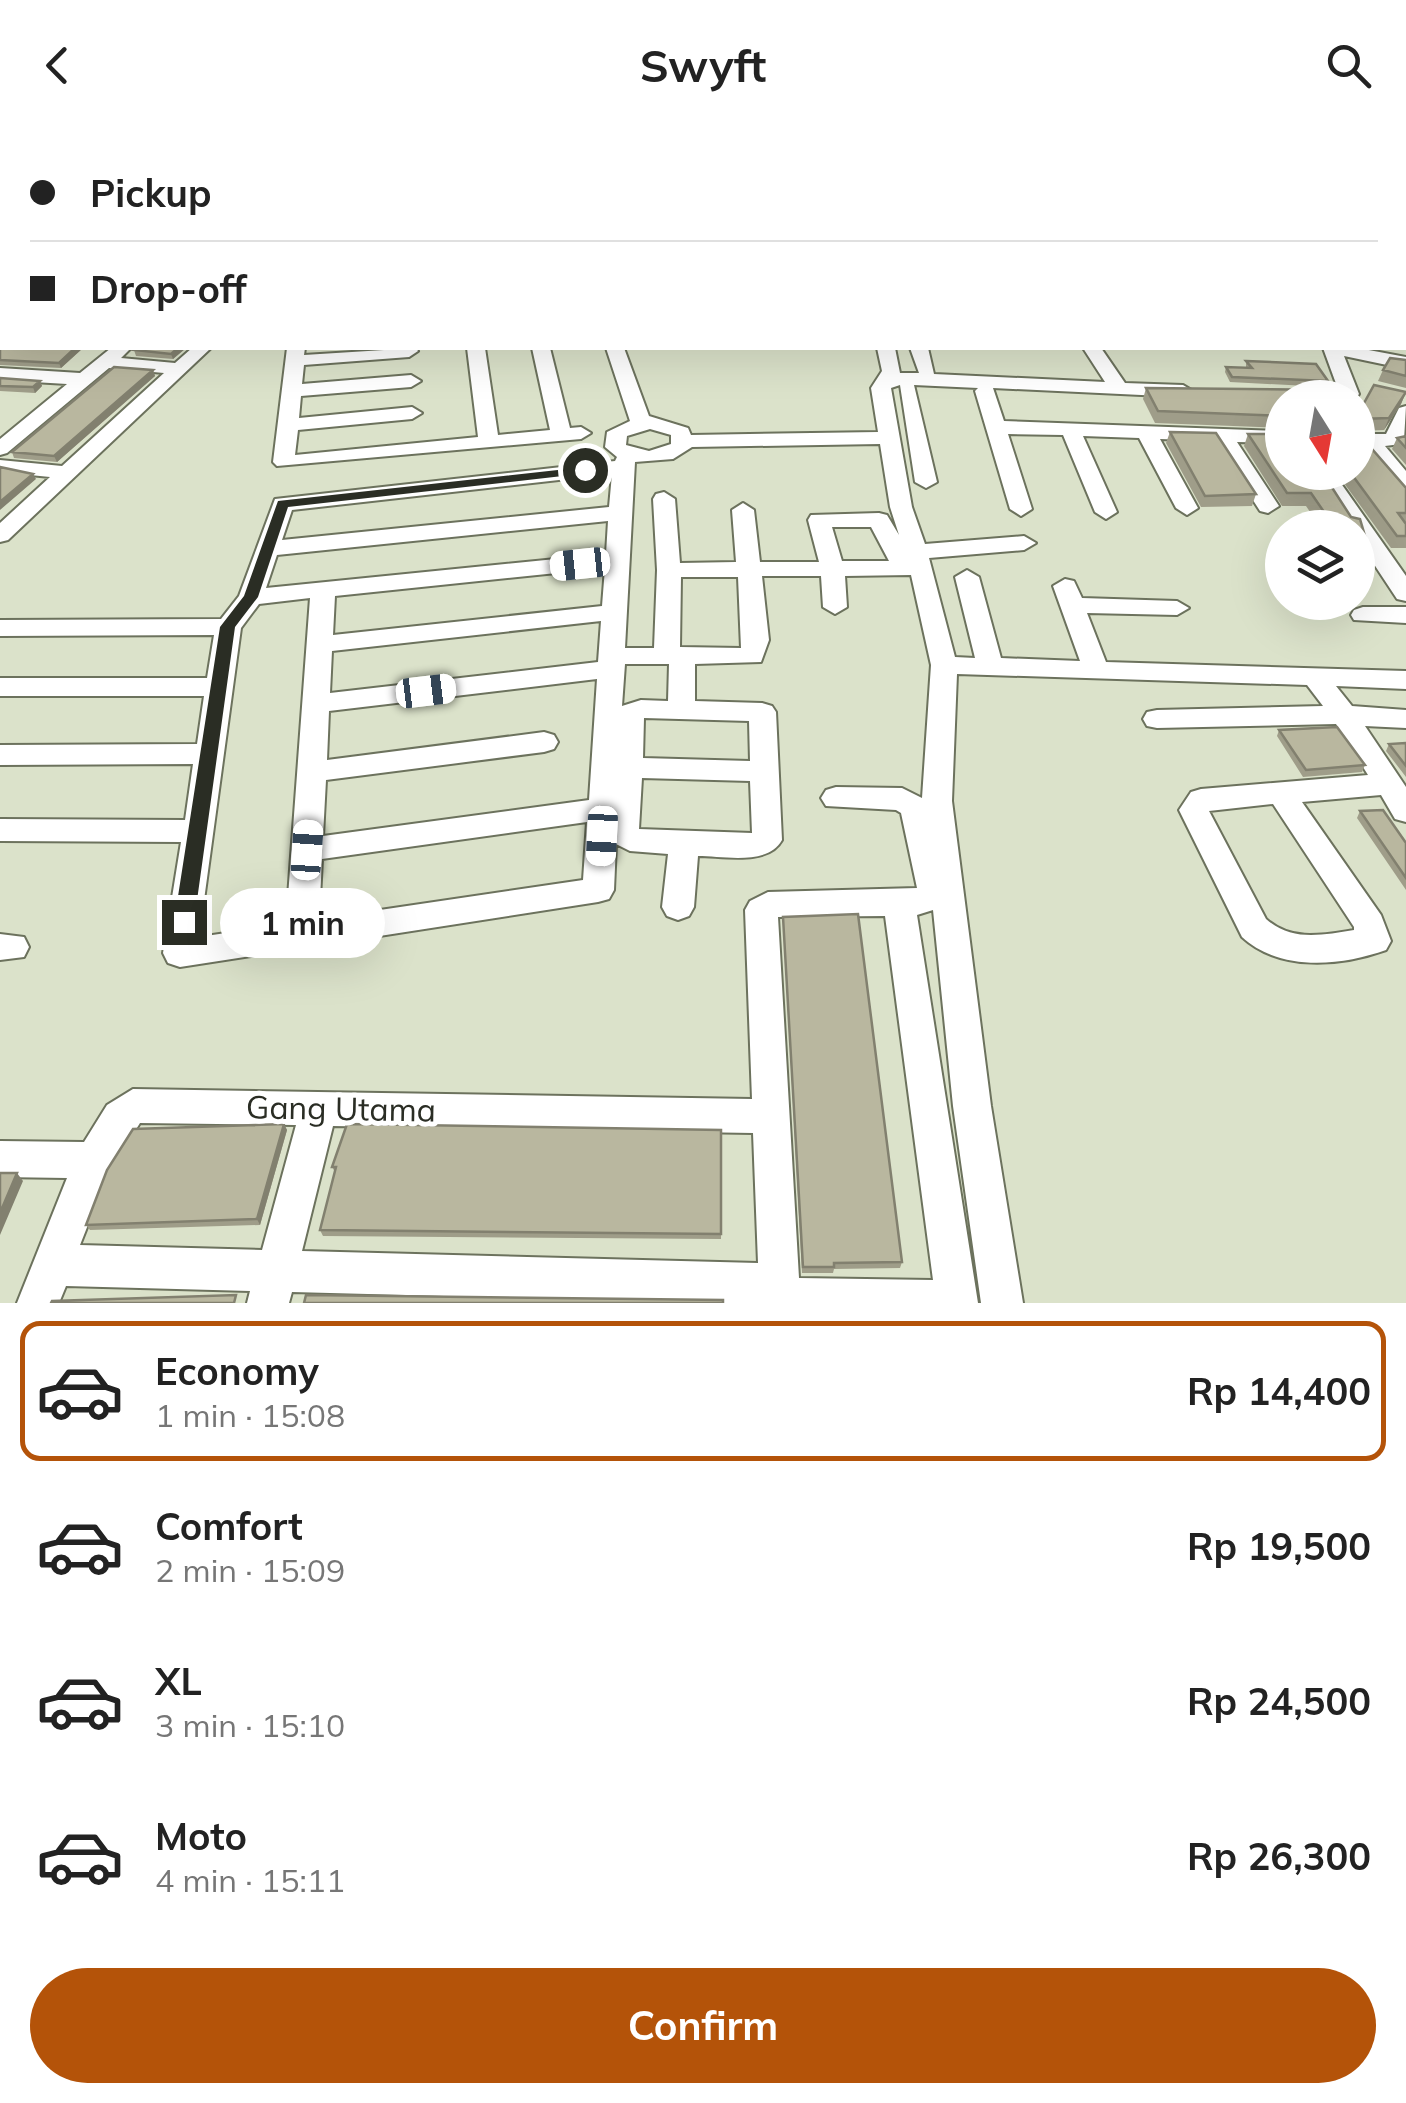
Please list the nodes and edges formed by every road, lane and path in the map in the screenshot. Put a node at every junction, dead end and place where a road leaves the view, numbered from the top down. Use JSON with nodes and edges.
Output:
{"nodes":[{"id":1,"x":119,"y":350,"type":"edge"},
{"id":2,"x":200,"y":350,"type":"edge"},
{"id":3,"x":387,"y":350,"type":"edge"},
{"id":4,"x":409,"y":350,"type":"edge"},
{"id":5,"x":476,"y":350,"type":"edge"},
{"id":6,"x":542,"y":350,"type":"edge"},
{"id":7,"x":616,"y":350,"type":"edge"},
{"id":8,"x":886,"y":350,"type":"edge"},
{"id":9,"x":921,"y":350,"type":"edge"},
{"id":10,"x":1093,"y":350,"type":"edge"},
{"id":11,"x":1340,"y":350,"type":"edge"},
{"id":12,"x":1341,"y":350,"type":"edge"},
{"id":13,"x":1349,"y":350,"type":"edge"},
{"id":14,"x":301,"y":354,"type":"edge"},
{"id":15,"x":104,"y":362,"type":"junction"},
{"id":16,"x":1406,"y":363,"type":"edge"},
{"id":17,"x":180,"y":369,"type":"junction"},
{"id":18,"x":928,"y":372,"type":"junction"},
{"id":19,"x":0,"y":374,"type":"edge"},
{"id":20,"x":85,"y":378,"type":"junction"},
{"id":21,"x":1114,"y":380,"type":"junction"},
{"id":22,"x":1346,"y":380,"type":"edge"},
{"id":23,"x":1359,"y":380,"type":"edge"},
{"id":24,"x":410,"y":381,"type":"junction"},
{"id":25,"x":891,"y":382,"type":"junction"},
{"id":26,"x":984,"y":391,"type":"junction"},
{"id":27,"x":291,"y":392,"type":"junction"},
{"id":28,"x":1406,"y":412,"type":"edge"},
{"id":29,"x":412,"y":414,"type":"junction"},
{"id":30,"x":641,"y":423,"type":"junction"},
{"id":31,"x":288,"y":425,"type":"junction"},
{"id":32,"x":996,"y":426,"type":"junction"},
{"id":33,"x":1070,"y":429,"type":"junction"},
{"id":34,"x":1146,"y":432,"type":"junction"},
{"id":35,"x":1222,"y":435,"type":"junction"},
{"id":36,"x":1265,"y":436,"type":"edge"},
{"id":37,"x":888,"y":438,"type":"junction"},
{"id":38,"x":1375,"y":440,"type":"edge"},
{"id":39,"x":684,"y":441,"type":"junction"},
{"id":40,"x":489,"y":442,"type":"junction"},
{"id":41,"x":0,"y":449,"type":"edge"},
{"id":42,"x":414,"y":450,"type":"junction"},
{"id":43,"x":1375,"y":452,"type":"edge"},
{"id":44,"x":626,"y":461,"type":"junction"},
{"id":45,"x":0,"y":466,"type":"edge"},
{"id":46,"x":70,"y":473,"type":"junction"},
{"id":47,"x":926,"y":482,"type":"dead end"},
{"id":48,"x":1406,"y":484,"type":"edge"},
{"id":49,"x":1334,"y":490,"type":"edge"},
{"id":50,"x":664,"y":499,"type":"dead end"},
{"id":51,"x":1268,"y":506,"type":"dead end"},
{"id":52,"x":1187,"y":508,"type":"dead end"},
{"id":53,"x":743,"y":510,"type":"dead end"},
{"id":54,"x":1021,"y":510,"type":"dead end"},
{"id":55,"x":1106,"y":512,"type":"dead end"},
{"id":56,"x":620,"y":513,"type":"junction"},
{"id":57,"x":0,"y":535,"type":"edge"},
{"id":58,"x":1024,"y":543,"type":"dead end"},
{"id":59,"x":267,"y":548,"type":"junction"},
{"id":60,"x":617,"y":560,"type":"junction"},
{"id":61,"x":914,"y":563,"type":"junction"},
{"id":62,"x":832,"y":568,"type":"junction"},
{"id":63,"x":669,"y":570,"type":"junction"},
{"id":64,"x":748,"y":570,"type":"junction"},
{"id":65,"x":967,"y":577,"type":"dead end"},
{"id":66,"x":323,"y":590,"type":"junction"},
{"id":67,"x":1406,"y":594,"type":"edge"},
{"id":68,"x":251,"y":597,"type":"junction"},
{"id":69,"x":835,"y":608,"type":"dead end"},
{"id":70,"x":1177,"y":608,"type":"dead end"},
{"id":71,"x":614,"y":612,"type":"junction"},
{"id":72,"x":1375,"y":614,"type":"edge"},
{"id":73,"x":1406,"y":615,"type":"edge"},
{"id":74,"x":228,"y":627,"type":"junction"},
{"id":75,"x":0,"y":628,"type":"edge"},
{"id":76,"x":320,"y":644,"type":"junction"},
{"id":77,"x":674,"y":655,"type":"junction"},
{"id":78,"x":618,"y":663,"type":"junction"},
{"id":79,"x":944,"y":665,"type":"junction"},
{"id":80,"x":990,"y":665,"type":"junction"},
{"id":81,"x":1096,"y":669,"type":"junction"},
{"id":82,"x":1314,"y":676,"type":"junction"},
{"id":83,"x":1406,"y":680,"type":"edge"},
{"id":84,"x":0,"y":687,"type":"edge"},
{"id":85,"x":218,"y":687,"type":"junction"},
{"id":86,"x":316,"y":704,"type":"junction"},
{"id":87,"x":682,"y":708,"type":"junction"},
{"id":88,"x":1344,"y":715,"type":"junction"},
{"id":89,"x":1157,"y":719,"type":"dead end"},
{"id":90,"x":1406,"y":719,"type":"edge"},
{"id":91,"x":544,"y":742,"type":"dead end"},
{"id":92,"x":208,"y":754,"type":"junction"},
{"id":93,"x":0,"y":755,"type":"edge"},
{"id":94,"x":628,"y":768,"type":"junction"},
{"id":95,"x":764,"y":771,"type":"junction"},
{"id":96,"x":312,"y":772,"type":"junction"},
{"id":97,"x":1388,"y":784,"type":"junction"},
{"id":98,"x":1281,"y":794,"type":"junction"},
{"id":99,"x":836,"y":798,"type":"dead end"},
{"id":100,"x":603,"y":809,"type":"junction"},
{"id":101,"x":1406,"y":810,"type":"edge"},
{"id":102,"x":0,"y":830,"type":"edge"},
{"id":103,"x":197,"y":831,"type":"junction"},
{"id":104,"x":684,"y":844,"type":"junction"},
{"id":105,"x":307,"y":850,"type":"junction"},
{"id":106,"x":899,"y":903,"type":"junction"},
{"id":107,"x":678,"y":906,"type":"dead end"},
{"id":108,"x":302,"y":934,"type":"junction"},
{"id":109,"x":319,"y":1108,"type":"junction"},
{"id":110,"x":770,"y":1116,"type":"junction"},
{"id":111,"x":0,"y":1159,"type":"edge"},
{"id":112,"x":94,"y":1160,"type":"junction"},
{"id":113,"x":54,"y":1265,"type":"junction"},
{"id":114,"x":272,"y":1286,"type":"edge"},
{"id":115,"x":777,"y":1294,"type":"edge"},
{"id":116,"x":957,"y":1302,"type":"edge"},
{"id":117,"x":38,"y":1303,"type":"edge"},
{"id":118,"x":1002,"y":1303,"type":"edge"}],
"edges":[{"from":1,"to":15,"type":"street"},
{"from":2,"to":17,"type":"street"},
{"from":3,"to":14,"type":"street"},
{"from":4,"to":24,"type":"street"},
{"from":5,"to":40,"type":"street"},
{"from":6,"to":40,"type":"street"},
{"from":7,"to":30,"type":"street"},
{"from":8,"to":25,"type":"street"},
{"from":9,"to":18,"type":"street"},
{"from":10,"to":21,"type":"street"},
{"from":11,"to":22,"type":"street"},
{"from":12,"to":23,"type":"street"},
{"from":13,"to":16,"type":"street"},
{"from":14,"to":27,"type":"street"},
{"from":15,"to":17,"type":"street"},
{"from":15,"to":20,"type":"street"},
{"from":17,"to":46,"type":"street"},
{"from":18,"to":21,"type":"street"},
{"from":18,"to":25,"type":"street"},
{"from":19,"to":20,"type":"street"},
{"from":20,"to":41,"type":"street"},
{"from":21,"to":25,"type":"street"},
{"from":21,"to":26,"type":"street"},
{"from":24,"to":27,"type":"street"},
{"from":24,"to":29,"type":"street"},
{"from":25,"to":26,"type":"street"},
{"from":25,"to":37,"type":"street"},
{"from":25,"to":47,"type":"street"},
{"from":26,"to":32,"type":"street"},
{"from":27,"to":31,"type":"street"},
{"from":28,"to":38,"type":"street"},
{"from":29,"to":31,"type":"street"},
{"from":29,"to":42,"type":"street"},
{"from":30,"to":39,"type":"street"},
{"from":30,"to":44,"type":"street"},
{"from":31,"to":42,"type":"street"},
{"from":32,"to":33,"type":"street"},
{"from":32,"to":54,"type":"street"},
{"from":33,"to":34,"type":"street"},
{"from":33,"to":55,"type":"street"},
{"from":34,"to":35,"type":"street"},
{"from":34,"to":52,"type":"street"},
{"from":35,"to":36,"type":"street"},
{"from":35,"to":51,"type":"street"},
{"from":37,"to":39,"type":"street"},
{"from":37,"to":61,"type":"street"},
{"from":39,"to":44,"type":"street"},
{"from":40,"to":42,"type":"street"},
{"from":43,"to":48,"type":"street"},
{"from":44,"to":56,"type":"street"},
{"from":44,"to":59,"type":"street"},
{"from":45,"to":46,"type":"street"},
{"from":46,"to":57,"type":"street"},
{"from":49,"to":67,"type":"street"},
{"from":50,"to":63,"type":"street"},
{"from":53,"to":64,"type":"street"},
{"from":56,"to":59,"type":"street"},
{"from":56,"to":60,"type":"street"},
{"from":58,"to":61,"type":"street"},
{"from":59,"to":68,"type":"street"},
{"from":60,"to":66,"type":"street"},
{"from":60,"to":71,"type":"street"},
{"from":61,"to":62,"type":"street"},
{"from":61,"to":62,"type":"street"},
{"from":61,"to":79,"type":"street"},
{"from":62,"to":64,"type":"street"},
{"from":62,"to":69,"type":"street"},
{"from":63,"to":64,"type":"street"},
{"from":63,"to":77,"type":"street"},
{"from":64,"to":77,"type":"street"},
{"from":65,"to":80,"type":"street"},
{"from":66,"to":68,"type":"street"},
{"from":66,"to":76,"type":"street"},
{"from":68,"to":74,"type":"street"},
{"from":70,"to":81,"type":"street"},
{"from":71,"to":76,"type":"street"},
{"from":71,"to":78,"type":"street"},
{"from":72,"to":73,"type":"street"},
{"from":74,"to":75,"type":"street"},
{"from":74,"to":85,"type":"street"},
{"from":76,"to":86,"type":"street"},
{"from":77,"to":78,"type":"street"},
{"from":77,"to":87,"type":"street"},
{"from":78,"to":86,"type":"street"},
{"from":78,"to":100,"type":"street"},
{"from":79,"to":80,"type":"street"},
{"from":79,"to":118,"type":"street"},
{"from":80,"to":81,"type":"street"},
{"from":81,"to":82,"type":"street"},
{"from":82,"to":83,"type":"street"},
{"from":82,"to":88,"type":"street"},
{"from":84,"to":85,"type":"street"},
{"from":85,"to":92,"type":"street"},
{"from":86,"to":96,"type":"street"},
{"from":87,"to":94,"type":"street"},
{"from":87,"to":95,"type":"street"},
{"from":88,"to":89,"type":"street"},
{"from":88,"to":90,"type":"street"},
{"from":88,"to":97,"type":"street"},
{"from":91,"to":96,"type":"street"},
{"from":92,"to":93,"type":"street"},
{"from":92,"to":103,"type":"street"},
{"from":94,"to":95,"type":"street"},
{"from":94,"to":104,"type":"street"},
{"from":95,"to":104,"type":"street"},
{"from":96,"to":105,"type":"street"},
{"from":97,"to":98,"type":"street"},
{"from":97,"to":101,"type":"street"},
{"from":98,"to":98,"type":"street"},
{"from":99,"to":106,"type":"street"},
{"from":100,"to":105,"type":"street"},
{"from":100,"to":108,"type":"street"},
{"from":102,"to":103,"type":"street"},
{"from":103,"to":108,"type":"street"},
{"from":104,"to":107,"type":"street"},
{"from":105,"to":108,"type":"street"},
{"from":106,"to":110,"type":"street"},
{"from":106,"to":116,"type":"street"},
{"from":109,"to":110,"type":"street","name":"Gang Utama"},
{"from":109,"to":112,"type":"street","name":"Gang Utama"},
{"from":109,"to":114,"type":"street"},
{"from":110,"to":115,"type":"street"},
{"from":111,"to":112,"type":"street"},
{"from":112,"to":113,"type":"street","name":"Gang Utama"},
{"from":113,"to":114,"type":"street"},
{"from":113,"to":117,"type":"street","name":"Gang Utama"},
{"from":114,"to":115,"type":"street"},
{"from":115,"to":116,"type":"street"}]}
